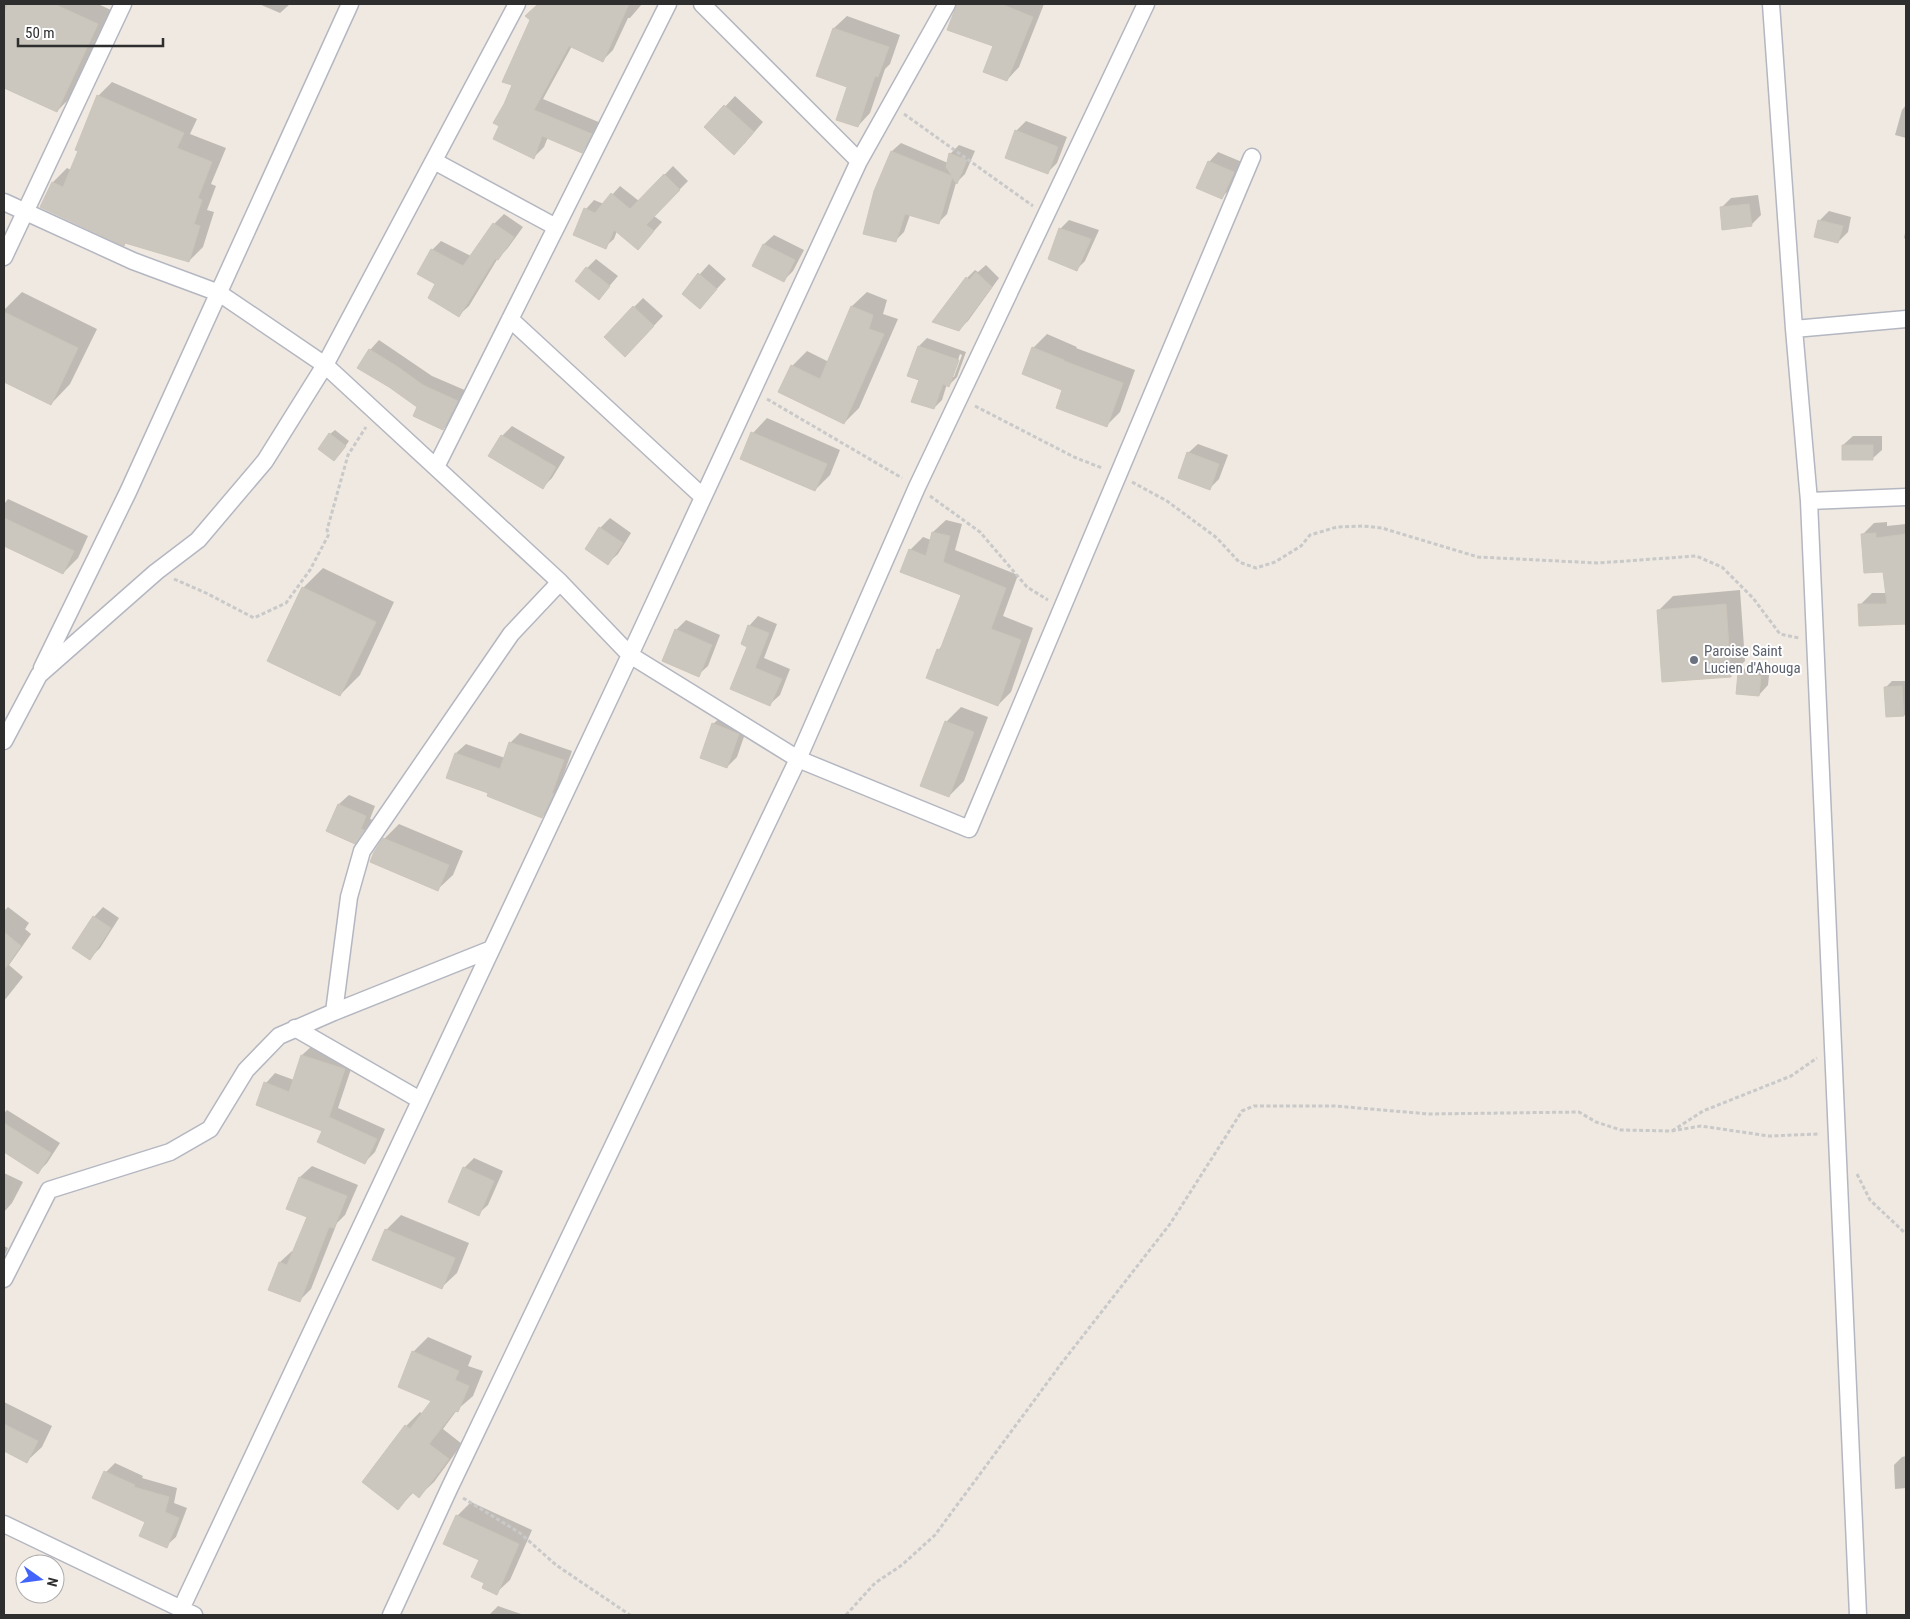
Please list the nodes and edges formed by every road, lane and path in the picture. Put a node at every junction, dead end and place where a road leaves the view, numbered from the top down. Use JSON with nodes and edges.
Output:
{"nodes":[{"id":1,"x":123,"y":4,"type":"edge"},
{"id":2,"x":350,"y":4,"type":"edge"},
{"id":3,"x":517,"y":4,"type":"edge"},
{"id":4,"x":668,"y":4,"type":"edge"},
{"id":5,"x":702,"y":4,"type":"edge"},
{"id":6,"x":947,"y":4,"type":"edge"},
{"id":7,"x":1146,"y":4,"type":"edge"},
{"id":8,"x":1771,"y":4,"type":"edge"},
{"id":9,"x":899,"y":90,"type":"junction"},
{"id":10,"x":1252,"y":157,"type":"dead end"},
{"id":11,"x":434,"y":161,"type":"junction"},
{"id":12,"x":859,"y":161,"type":"junction"},
{"id":13,"x":4,"y":202,"type":"edge"},
{"id":14,"x":25,"y":212,"type":"junction"},
{"id":15,"x":1046,"y":215,"type":"junction"},
{"id":16,"x":556,"y":227,"type":"junction"},
{"id":17,"x":4,"y":257,"type":"edge"},
{"id":18,"x":218,"y":293,"type":"junction"},
{"id":19,"x":510,"y":319,"type":"junction"},
{"id":20,"x":1906,"y":320,"type":"edge"},
{"id":21,"x":1794,"y":329,"type":"junction"},
{"id":22,"x":325,"y":365,"type":"junction"},
{"id":23,"x":752,"y":390,"type":"junction"},
{"id":24,"x":959,"y":398,"type":"junction"},
{"id":25,"x":376,"y":412,"type":"junction"},
{"id":26,"x":436,"y":467,"type":"junction"},
{"id":27,"x":1118,"y":474,"type":"junction"},
{"id":28,"x":917,"y":486,"type":"junction"},
{"id":29,"x":702,"y":496,"type":"junction"},
{"id":30,"x":1906,"y":497,"type":"edge"},
{"id":31,"x":1809,"y":501,"type":"junction"},
{"id":32,"x":156,"y":572,"type":"junction"},
{"id":33,"x":560,"y":582,"type":"junction"},
{"id":34,"x":1061,"y":608,"type":"junction"},
{"id":35,"x":1814,"y":641,"type":"junction"},
{"id":36,"x":630,"y":654,"type":"junction"},
{"id":37,"x":39,"y":675,"type":"junction"},
{"id":38,"x":4,"y":741,"type":"edge"},
{"id":39,"x":798,"y":759,"type":"junction"},
{"id":40,"x":490,"y":950,"type":"junction"},
{"id":41,"x":334,"y":1012,"type":"junction"},
{"id":42,"x":295,"y":1028,"type":"junction"},
{"id":43,"x":1834,"y":1053,"type":"junction"},
{"id":44,"x":420,"y":1100,"type":"junction"},
{"id":45,"x":1671,"y":1132,"type":"junction"},
{"id":46,"x":1837,"y":1134,"type":"junction"},
{"id":47,"x":1854,"y":1167,"type":"dead end"},
{"id":48,"x":1906,"y":1234,"type":"edge"},
{"id":49,"x":4,"y":1279,"type":"edge"},
{"id":50,"x":449,"y":1489,"type":"junction"},
{"id":51,"x":4,"y":1524,"type":"edge"},
{"id":52,"x":188,"y":1612,"type":"edge"},
{"id":53,"x":391,"y":1615,"type":"edge"},
{"id":54,"x":630,"y":1615,"type":"edge"},
{"id":55,"x":846,"y":1615,"type":"edge"},
{"id":56,"x":1858,"y":1615,"type":"edge"}],
"edges":[{"from":1,"to":14,"type":"street"},
{"from":2,"to":18,"type":"street"},
{"from":3,"to":11,"type":"street"},
{"from":4,"to":16,"type":"street"},
{"from":5,"to":12,"type":"street"},
{"from":6,"to":9,"type":"street"},
{"from":7,"to":15,"type":"street"},
{"from":8,"to":21,"type":"street"},
{"from":9,"to":12,"type":"street"},
{"from":9,"to":15,"type":"path"},
{"from":10,"to":27,"type":"street"},
{"from":11,"to":16,"type":"street"},
{"from":11,"to":22,"type":"street"},
{"from":12,"to":23,"type":"street"},
{"from":13,"to":14,"type":"street"},
{"from":14,"to":17,"type":"street"},
{"from":14,"to":18,"type":"street"},
{"from":15,"to":24,"type":"street"},
{"from":16,"to":19,"type":"street"},
{"from":18,"to":22,"type":"street"},
{"from":18,"to":37,"type":"street"},
{"from":19,"to":26,"type":"street"},
{"from":19,"to":29,"type":"street"},
{"from":20,"to":21,"type":"street"},
{"from":21,"to":31,"type":"street"},
{"from":22,"to":25,"type":"street"},
{"from":22,"to":32,"type":"street"},
{"from":23,"to":28,"type":"path"},
{"from":23,"to":29,"type":"street"},
{"from":24,"to":27,"type":"path"},
{"from":24,"to":28,"type":"street"},
{"from":25,"to":26,"type":"street"},
{"from":25,"to":32,"type":"path"},
{"from":26,"to":33,"type":"street"},
{"from":27,"to":34,"type":"street"},
{"from":27,"to":35,"type":"path"},
{"from":28,"to":34,"type":"path"},
{"from":28,"to":39,"type":"street"},
{"from":29,"to":36,"type":"street"},
{"from":30,"to":31,"type":"street"},
{"from":31,"to":35,"type":"street"},
{"from":32,"to":37,"type":"street"},
{"from":33,"to":36,"type":"street"},
{"from":33,"to":41,"type":"street"},
{"from":34,"to":39,"type":"street"},
{"from":35,"to":43,"type":"street"},
{"from":36,"to":39,"type":"street"},
{"from":36,"to":40,"type":"street"},
{"from":37,"to":38,"type":"street"},
{"from":39,"to":50,"type":"street"},
{"from":40,"to":41,"type":"street"},
{"from":40,"to":44,"type":"street"},
{"from":41,"to":42,"type":"street"},
{"from":42,"to":44,"type":"street"},
{"from":42,"to":49,"type":"street"},
{"from":43,"to":45,"type":"path"},
{"from":43,"to":46,"type":"street"},
{"from":44,"to":52,"type":"street"},
{"from":45,"to":46,"type":"path"},
{"from":45,"to":55,"type":"path"},
{"from":46,"to":56,"type":"street"},
{"from":47,"to":48,"type":"path"},
{"from":50,"to":53,"type":"street"},
{"from":50,"to":54,"type":"path"},
{"from":51,"to":52,"type":"street"}]}
